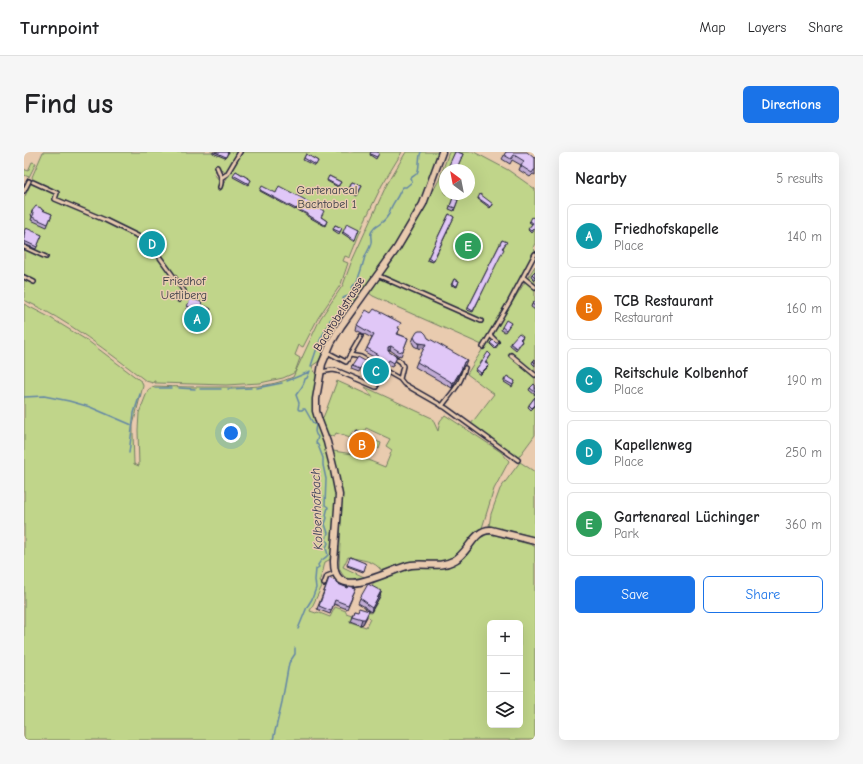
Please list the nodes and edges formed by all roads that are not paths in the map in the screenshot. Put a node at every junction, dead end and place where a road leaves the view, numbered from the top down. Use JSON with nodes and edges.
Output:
{"nodes":[{"id":1,"x":240,"y":152,"type":"edge"},
{"id":2,"x":442,"y":152,"type":"edge"},
{"id":3,"x":217,"y":167,"type":"dead end"},
{"id":4,"x":221,"y":178,"type":"junction"},
{"id":5,"x":220,"y":187,"type":"dead end"},
{"id":6,"x":24,"y":191,"type":"edge"},
{"id":7,"x":24,"y":247,"type":"edge"},
{"id":8,"x":535,"y":254,"type":"edge"},
{"id":9,"x":46,"y":257,"type":"dead end"},
{"id":10,"x":377,"y":275,"type":"junction"},
{"id":11,"x":24,"y":277,"type":"edge"},
{"id":12,"x":523,"y":277,"type":"junction"},
{"id":13,"x":34,"y":282,"type":"dead end"},
{"id":14,"x":535,"y":287,"type":"edge"},
{"id":15,"x":179,"y":300,"type":"dead end"},
{"id":16,"x":482,"y":321,"type":"dead end"},
{"id":17,"x":490,"y":335,"type":"junction"},
{"id":18,"x":360,"y":336,"type":"dead end"},
{"id":19,"x":498,"y":342,"type":"edge"},
{"id":20,"x":483,"y":347,"type":"dead end"},
{"id":21,"x":327,"y":352,"type":"junction"},
{"id":22,"x":389,"y":354,"type":"edge"},
{"id":23,"x":350,"y":355,"type":"junction"},
{"id":24,"x":511,"y":355,"type":"dead end"},
{"id":25,"x":465,"y":368,"type":"edge"},
{"id":26,"x":320,"y":372,"type":"junction"},
{"id":27,"x":535,"y":375,"type":"edge"},
{"id":28,"x":400,"y":379,"type":"junction"},
{"id":29,"x":376,"y":387,"type":"dead end"},
{"id":30,"x":442,"y":406,"type":"junction"},
{"id":31,"x":518,"y":460,"type":"dead end"},
{"id":32,"x":535,"y":541,"type":"edge"},
{"id":33,"x":336,"y":573,"type":"junction"},
{"id":34,"x":324,"y":584,"type":"dead end"}],
"edges":[{"from":1,"to":4,"type":"lane"},
{"from":2,"to":10,"type":"street","name":"Bachtobelstrasse"},
{"from":3,"to":4,"type":"lane"},
{"from":4,"to":5,"type":"lane"},
{"from":6,"to":15,"type":"lane"},
{"from":7,"to":9,"type":"lane"},
{"from":8,"to":12,"type":"lane"},
{"from":10,"to":16,"type":"lane"},
{"from":10,"to":21,"type":"street","name":"Bachtobelstrasse"},
{"from":11,"to":13,"type":"lane"},
{"from":12,"to":14,"type":"lane"},
{"from":12,"to":17,"type":"lane"},
{"from":17,"to":19,"type":"lane"},
{"from":17,"to":20,"type":"lane"},
{"from":18,"to":23,"type":"lane"},
{"from":21,"to":23,"type":"lane"},
{"from":21,"to":26,"type":"street","name":"Bachtobelstrasse"},
{"from":22,"to":28,"type":"lane"},
{"from":23,"to":28,"type":"lane"},
{"from":24,"to":27,"type":"lane"},
{"from":25,"to":30,"type":"lane"},
{"from":26,"to":29,"type":"lane"},
{"from":26,"to":33,"type":"street","name":"Bachtobelstrasse"},
{"from":28,"to":30,"type":"lane"},
{"from":30,"to":31,"type":"lane"},
{"from":32,"to":33,"type":"street"},
{"from":33,"to":34,"type":"lane"}]}
